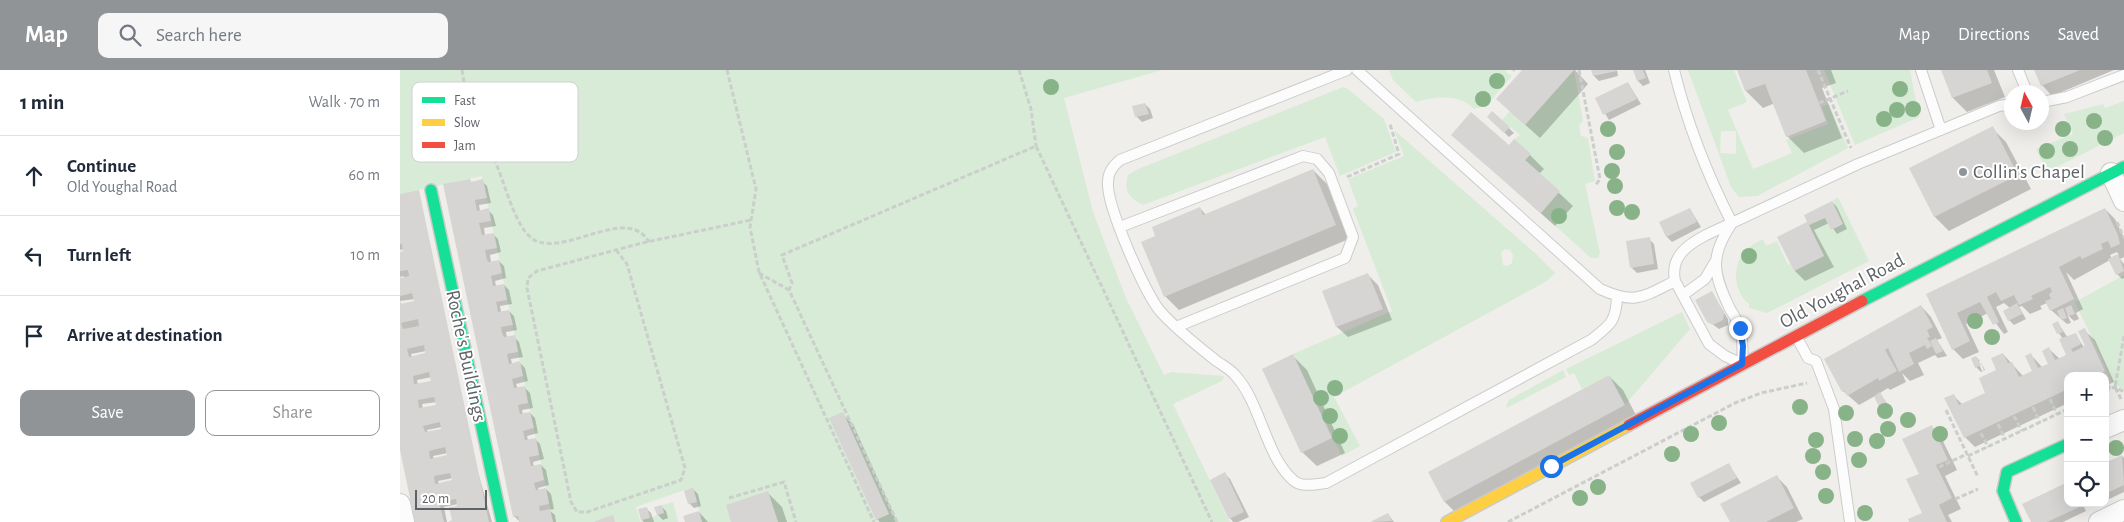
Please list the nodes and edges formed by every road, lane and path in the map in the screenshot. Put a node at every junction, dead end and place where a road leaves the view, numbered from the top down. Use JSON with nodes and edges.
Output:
{"nodes":[{"id":1,"x":727,"y":70,"type":"edge"},
{"id":2,"x":1019,"y":70,"type":"edge"},
{"id":3,"x":1347,"y":70,"type":"edge"},
{"id":4,"x":1356,"y":70,"type":"edge"},
{"id":5,"x":1579,"y":70,"type":"edge"},
{"id":6,"x":1674,"y":70,"type":"edge"},
{"id":7,"x":1818,"y":70,"type":"edge"},
{"id":8,"x":1921,"y":70,"type":"edge"},
{"id":9,"x":2018,"y":70,"type":"edge"},
{"id":10,"x":2124,"y":75,"type":"edge"},
{"id":11,"x":2023,"y":85,"type":"edge"},
{"id":12,"x":1848,"y":91,"type":"dead end"},
{"id":13,"x":1830,"y":98,"type":"junction"},
{"id":14,"x":2049,"y":101,"type":"edge"},
{"id":15,"x":1819,"y":103,"type":"dead end"},
{"id":16,"x":2004,"y":105,"type":"edge"},
{"id":17,"x":1403,"y":111,"type":"junction"},
{"id":18,"x":1941,"y":130,"type":"junction"},
{"id":19,"x":1036,"y":146,"type":"junction"},
{"id":20,"x":494,"y":162,"type":"edge"},
{"id":21,"x":1858,"y":164,"type":"junction"},
{"id":22,"x":2118,"y":170,"type":"edge"},
{"id":23,"x":1345,"y":178,"type":"dead end"},
{"id":24,"x":1595,"y":186,"type":"dead end"},
{"id":25,"x":431,"y":190,"type":"dead end"},
{"id":26,"x":2124,"y":201,"type":"edge"},
{"id":27,"x":751,"y":220,"type":"junction"},
{"id":28,"x":1732,"y":223,"type":"junction"},
{"id":29,"x":1120,"y":228,"type":"junction"},
{"id":30,"x":649,"y":242,"type":"junction"},
{"id":31,"x":616,"y":250,"type":"junction"},
{"id":32,"x":1715,"y":261,"type":"junction"},
{"id":33,"x":759,"y":272,"type":"junction"},
{"id":34,"x":1675,"y":281,"type":"junction"},
{"id":35,"x":789,"y":290,"type":"junction"},
{"id":36,"x":1683,"y":295,"type":"junction"},
{"id":37,"x":1617,"y":297,"type":"junction"},
{"id":38,"x":1176,"y":327,"type":"junction"},
{"id":39,"x":1796,"y":336,"type":"junction"},
{"id":40,"x":2124,"y":336,"type":"edge"},
{"id":41,"x":1742,"y":364,"type":"junction"},
{"id":42,"x":1824,"y":380,"type":"junction"},
{"id":43,"x":2115,"y":387,"type":"junction"},
{"id":44,"x":2110,"y":389,"type":"edge"},
{"id":45,"x":2124,"y":392,"type":"edge"},
{"id":46,"x":2050,"y":399,"type":"dead end"},
{"id":47,"x":2124,"y":404,"type":"edge"},
{"id":48,"x":2033,"y":407,"type":"dead end"},
{"id":49,"x":1946,"y":410,"type":"dead end"},
{"id":50,"x":2064,"y":411,"type":"edge"},
{"id":51,"x":2057,"y":414,"type":"junction"},
{"id":52,"x":2014,"y":416,"type":"dead end"},
{"id":53,"x":2124,"y":420,"type":"edge"},
{"id":54,"x":2040,"y":423,"type":"junction"},
{"id":55,"x":1998,"y":424,"type":"dead end"},
{"id":56,"x":2109,"y":426,"type":"edge"},
{"id":57,"x":2022,"y":431,"type":"junction"},
{"id":58,"x":1981,"y":433,"type":"dead end"},
{"id":59,"x":2005,"y":439,"type":"junction"},
{"id":60,"x":2064,"y":446,"type":"edge"},
{"id":61,"x":1988,"y":447,"type":"junction"},
{"id":62,"x":1967,"y":455,"type":"junction"},
{"id":63,"x":1939,"y":467,"type":"dead end"},
{"id":64,"x":1979,"y":479,"type":"dead end"},
{"id":65,"x":1982,"y":486,"type":"dead end"},
{"id":66,"x":729,"y":498,"type":"dead end"},
{"id":67,"x":1956,"y":499,"type":"dead end"},
{"id":68,"x":400,"y":504,"type":"edge"},
{"id":69,"x":2124,"y":510,"type":"edge"},
{"id":70,"x":404,"y":522,"type":"edge"},
{"id":71,"x":502,"y":522,"type":"edge"},
{"id":72,"x":796,"y":522,"type":"edge"},
{"id":73,"x":874,"y":522,"type":"edge"},
{"id":74,"x":897,"y":522,"type":"edge"},
{"id":75,"x":1212,"y":522,"type":"edge"},
{"id":76,"x":1447,"y":522,"type":"edge"},
{"id":77,"x":1508,"y":522,"type":"edge"},
{"id":78,"x":1850,"y":522,"type":"edge"},
{"id":79,"x":2016,"y":522,"type":"edge"},
{"id":80,"x":2099,"y":522,"type":"edge"}],
"edges":[{"from":1,"to":27,"type":"path"},
{"from":2,"to":19,"type":"path"},
{"from":3,"to":29,"type":"lane"},
{"from":4,"to":17,"type":"lane"},
{"from":5,"to":24,"type":"path"},
{"from":6,"to":28,"type":"lane"},
{"from":7,"to":13,"type":"path"},
{"from":8,"to":18,"type":"lane"},
{"from":9,"to":11,"type":"lane"},
{"from":10,"to":14,"type":"lane"},
{"from":12,"to":13,"type":"path"},
{"from":13,"to":15,"type":"path"},
{"from":13,"to":21,"type":"path"},
{"from":16,"to":18,"type":"lane"},
{"from":17,"to":23,"type":"path"},
{"from":17,"to":37,"type":"lane"},
{"from":18,"to":21,"type":"lane"},
{"from":19,"to":35,"type":"path"},
{"from":19,"to":75,"type":"path"},
{"from":20,"to":30,"type":"path"},
{"from":21,"to":28,"type":"lane"},
{"from":22,"to":26,"type":"street"},
{"from":22,"to":39,"type":"street","name":"Old Youghal Road"},
{"from":25,"to":71,"type":"street","name":"Roche's Buildings"},
{"from":27,"to":30,"type":"path"},
{"from":27,"to":33,"type":"path"},
{"from":28,"to":32,"type":"lane"},
{"from":28,"to":34,"type":"lane"},
{"from":29,"to":38,"type":"lane"},
{"from":29,"to":38,"type":"lane"},
{"from":30,"to":31,"type":"path"},
{"from":31,"to":31,"type":"path"},
{"from":32,"to":36,"type":"lane"},
{"from":32,"to":41,"type":"lane"},
{"from":33,"to":35,"type":"path"},
{"from":33,"to":73,"type":"path"},
{"from":34,"to":36,"type":"lane"},
{"from":34,"to":37,"type":"lane"},
{"from":35,"to":74,"type":"path"},
{"from":36,"to":41,"type":"lane"},
{"from":37,"to":38,"type":"lane"},
{"from":39,"to":41,"type":"street","name":"Old Youghal Road"},
{"from":39,"to":42,"type":"lane"},
{"from":40,"to":43,"type":"path"},
{"from":41,"to":76,"type":"street","name":"Old Youghal Road"},
{"from":42,"to":77,"type":"path"},
{"from":42,"to":78,"type":"lane"},
{"from":43,"to":44,"type":"path"},
{"from":43,"to":45,"type":"path"},
{"from":43,"to":47,"type":"path"},
{"from":46,"to":51,"type":"path"},
{"from":48,"to":54,"type":"path"},
{"from":49,"to":62,"type":"path"},
{"from":50,"to":51,"type":"path"},
{"from":51,"to":54,"type":"path"},
{"from":52,"to":57,"type":"path"},
{"from":53,"to":56,"type":"street"},
{"from":54,"to":57,"type":"path"},
{"from":55,"to":59,"type":"path"},
{"from":57,"to":59,"type":"path"},
{"from":58,"to":61,"type":"path"},
{"from":59,"to":61,"type":"path"},
{"from":60,"to":79,"type":"street"},
{"from":61,"to":62,"type":"path"},
{"from":62,"to":63,"type":"path"},
{"from":62,"to":64,"type":"path"},
{"from":65,"to":67,"type":"path"},
{"from":66,"to":72,"type":"path"},
{"from":68,"to":70,"type":"street"},
{"from":69,"to":80,"type":"street"}]}
